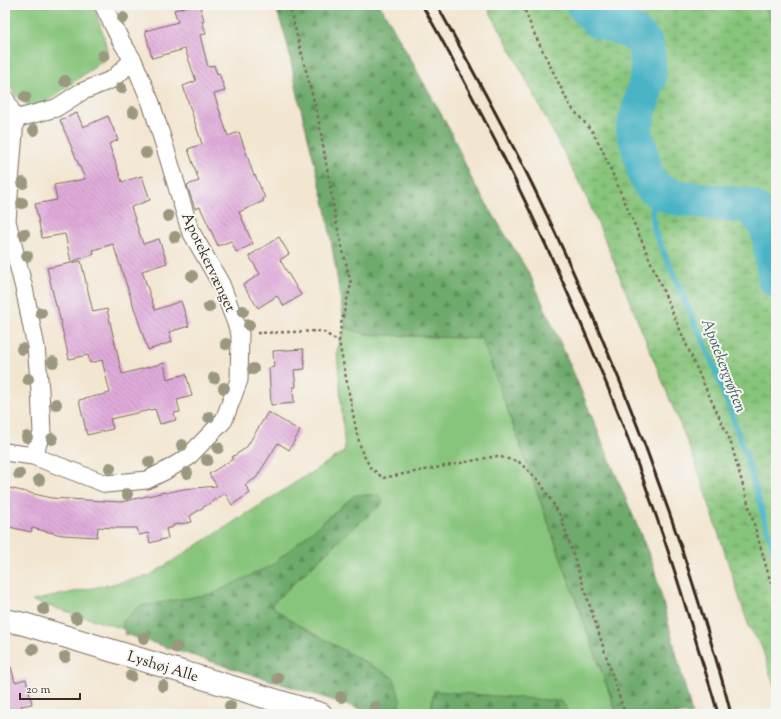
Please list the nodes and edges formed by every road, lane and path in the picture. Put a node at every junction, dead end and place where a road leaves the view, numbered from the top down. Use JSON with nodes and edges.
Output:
{"nodes":[{"id":1,"x":103,"y":5,"type":"edge"},
{"id":2,"x":289,"y":5,"type":"edge"},
{"id":3,"x":523,"y":5,"type":"edge"},
{"id":4,"x":133,"y":60,"type":"junction"},
{"id":5,"x":5,"y":98,"type":"edge"},
{"id":6,"x":15,"y":119,"type":"junction"},
{"id":7,"x":240,"y":334,"type":"junction"},
{"id":8,"x":339,"y":342,"type":"junction"},
{"id":9,"x":5,"y":452,"type":"edge"},
{"id":10,"x":33,"y":456,"type":"junction"},
{"id":11,"x":776,"y":601,"type":"edge"},
{"id":12,"x":5,"y":620,"type":"edge"},
{"id":13,"x":321,"y":714,"type":"edge"},
{"id":14,"x":625,"y":714,"type":"edge"}],
"edges":[{"from":1,"to":4,"type":"street","name":"Apotekervænget"},
{"from":2,"to":8,"type":"path"},
{"from":3,"to":11,"type":"path"},
{"from":4,"to":6,"type":"street"},
{"from":4,"to":7,"type":"street","name":"Apotekervænget"},
{"from":5,"to":6,"type":"street"},
{"from":6,"to":10,"type":"street"},
{"from":7,"to":8,"type":"path"},
{"from":7,"to":10,"type":"street","name":"Apotekervænget"},
{"from":8,"to":14,"type":"path"},
{"from":9,"to":10,"type":"street","name":"Apotekervænget"},
{"from":12,"to":13,"type":"street","name":"Lyshøj Alle"}]}
